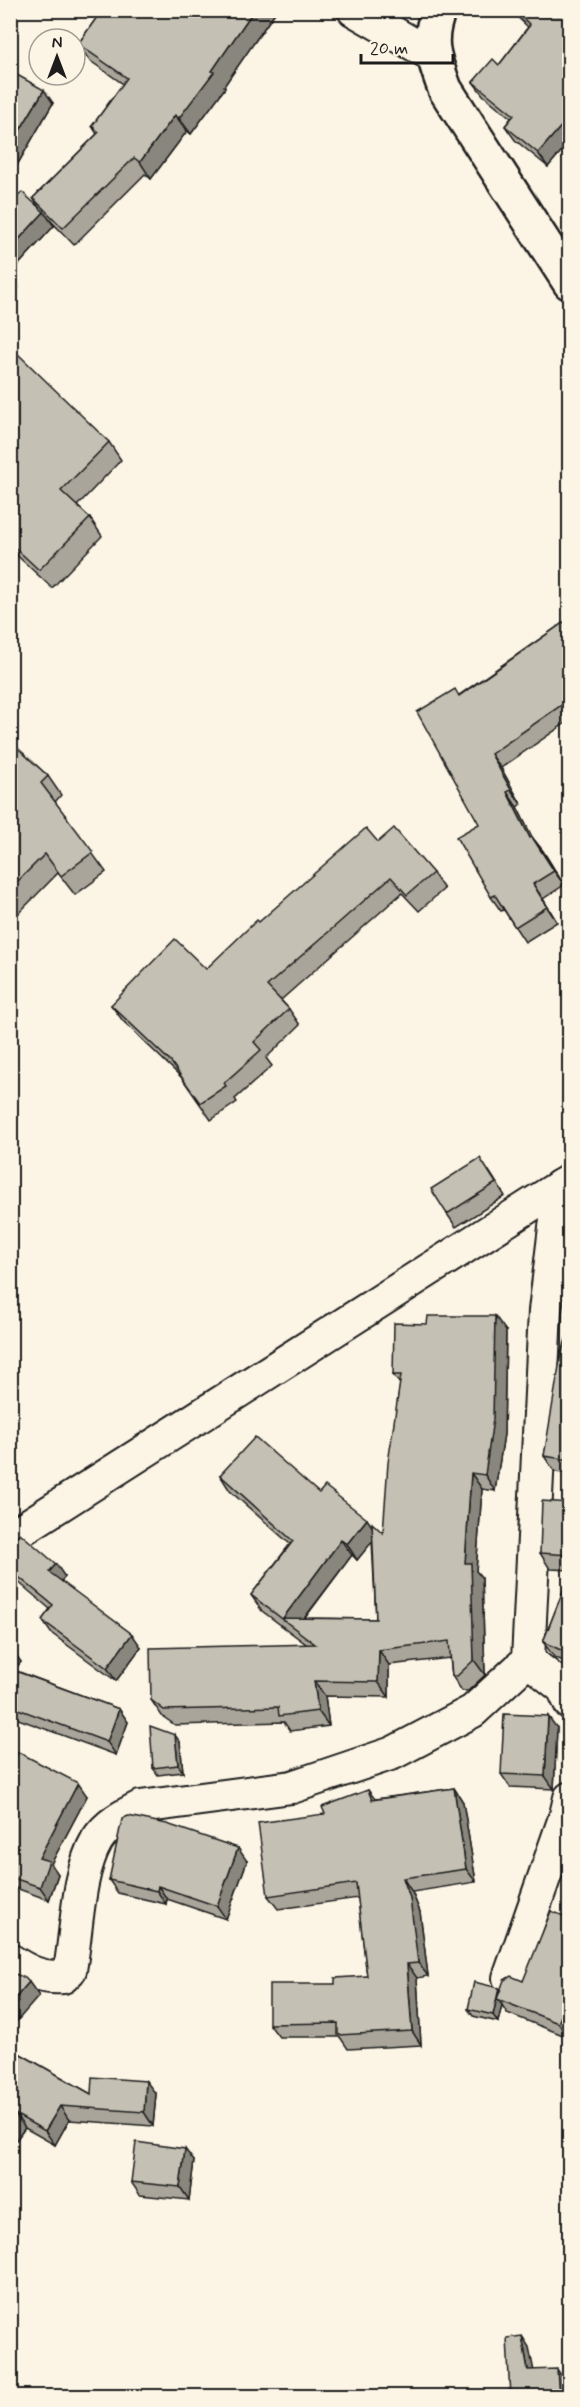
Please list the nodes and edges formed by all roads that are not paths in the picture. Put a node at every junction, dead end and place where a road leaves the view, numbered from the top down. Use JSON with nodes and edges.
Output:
{"nodes":[{"id":1,"x":354,"y":10,"type":"edge"},
{"id":2,"x":440,"y":10,"type":"edge"},
{"id":3,"x":432,"y":55,"type":"junction"},
{"id":4,"x":570,"y":283,"type":"edge"},
{"id":5,"x":565,"y":1183,"type":"edge"},
{"id":6,"x":557,"y":1312,"type":"edge"},
{"id":7,"x":10,"y":1537,"type":"edge"},
{"id":8,"x":528,"y":1660,"type":"junction"},
{"id":9,"x":570,"y":1703,"type":"edge"},
{"id":10,"x":570,"y":1798,"type":"edge"},
{"id":11,"x":10,"y":1960,"type":"edge"},
{"id":12,"x":508,"y":1978,"type":"edge"}],
"edges":[{"from":1,"to":3,"type":"street"},
{"from":2,"to":3,"type":"street"},
{"from":3,"to":4,"type":"street"},
{"from":5,"to":6,"type":"street"},
{"from":5,"to":7,"type":"street"},
{"from":6,"to":8,"type":"street"},
{"from":8,"to":9,"type":"street"},
{"from":8,"to":11,"type":"street"},
{"from":10,"to":12,"type":"street"}]}
